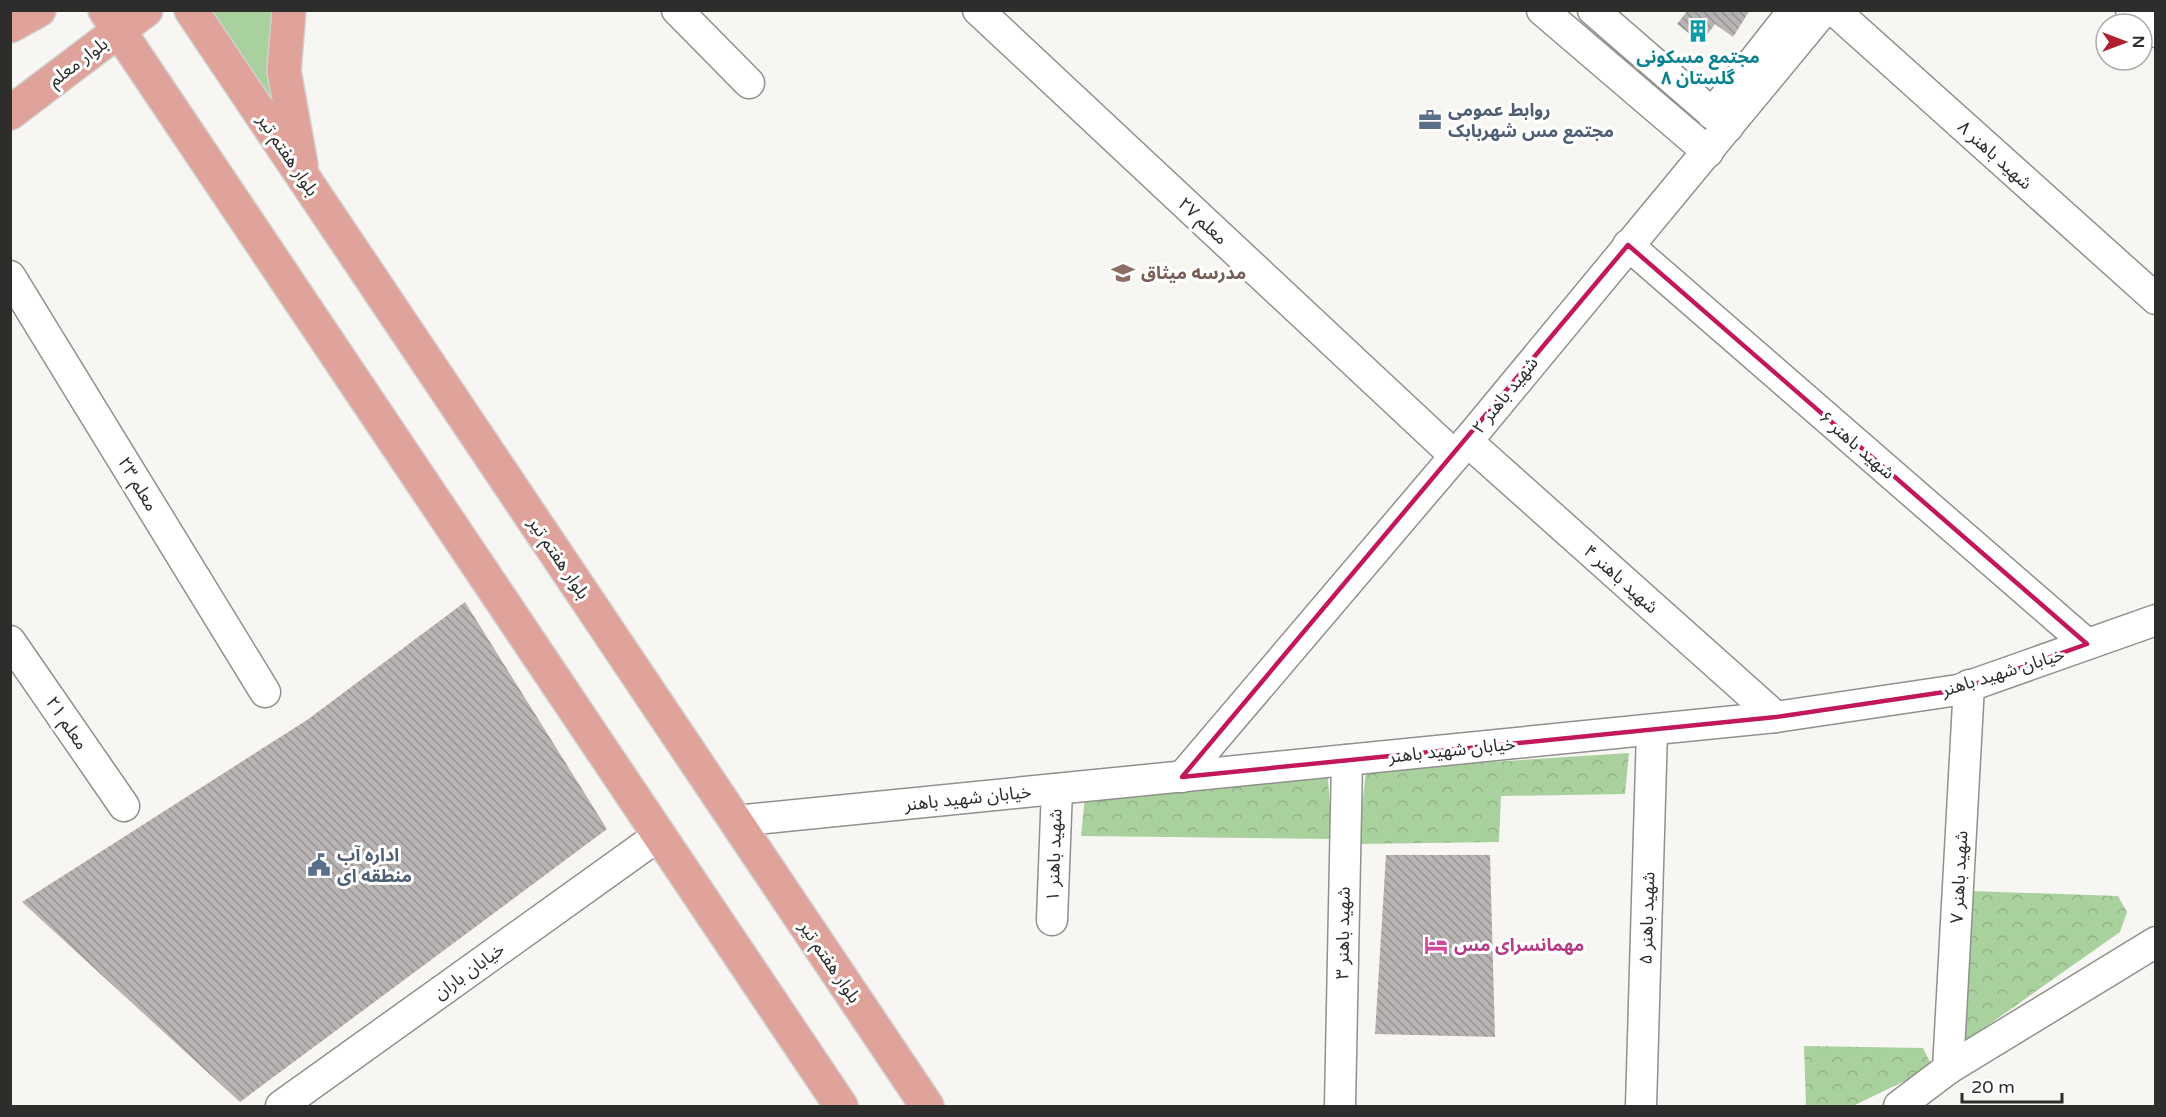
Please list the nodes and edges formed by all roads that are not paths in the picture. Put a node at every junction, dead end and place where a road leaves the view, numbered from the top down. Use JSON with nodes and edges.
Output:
{"nodes":[{"id":1,"x":13,"y":10,"type":"edge"},
{"id":2,"x":39,"y":10,"type":"edge"},
{"id":3,"x":146,"y":10,"type":"edge"},
{"id":4,"x":191,"y":10,"type":"edge"},
{"id":5,"x":289,"y":10,"type":"edge"},
{"id":6,"x":677,"y":10,"type":"edge"},
{"id":7,"x":978,"y":10,"type":"edge"},
{"id":8,"x":1542,"y":10,"type":"edge"},
{"id":9,"x":1593,"y":10,"type":"edge"},
{"id":10,"x":1794,"y":10,"type":"edge"},
{"id":11,"x":1824,"y":10,"type":"edge"},
{"id":12,"x":1834,"y":10,"type":"edge"},
{"id":13,"x":2131,"y":10,"type":"edge"},
{"id":14,"x":10,"y":16,"type":"edge"},
{"id":15,"x":112,"y":21,"type":"edge"},
{"id":16,"x":10,"y":26,"type":"edge"},
{"id":17,"x":2156,"y":32,"type":"edge"},
{"id":18,"x":749,"y":83,"type":"dead end"},
{"id":19,"x":10,"y":113,"type":"edge"},
{"id":20,"x":1720,"y":120,"type":"junction"},
{"id":21,"x":1708,"y":152,"type":"junction"},
{"id":22,"x":304,"y":178,"type":"junction"},
{"id":23,"x":1628,"y":245,"type":"junction"},
{"id":24,"x":10,"y":276,"type":"edge"},
{"id":25,"x":2156,"y":299,"type":"edge"},
{"id":26,"x":1461,"y":448,"type":"junction"},
{"id":27,"x":2156,"y":620,"type":"edge"},
{"id":28,"x":10,"y":640,"type":"edge"},
{"id":29,"x":2087,"y":645,"type":"junction"},
{"id":30,"x":1970,"y":685,"type":"junction"},
{"id":31,"x":265,"y":692,"type":"dead end"},
{"id":32,"x":1776,"y":717,"type":"junction"},
{"id":33,"x":1652,"y":730,"type":"junction"},
{"id":34,"x":1347,"y":760,"type":"junction"},
{"id":35,"x":1182,"y":777,"type":"junction"},
{"id":36,"x":1057,"y":789,"type":"junction"},
{"id":37,"x":124,"y":806,"type":"dead end"},
{"id":38,"x":735,"y":821,"type":"junction"},
{"id":39,"x":658,"y":836,"type":"junction"},
{"id":40,"x":1052,"y":920,"type":"dead end"},
{"id":41,"x":2156,"y":942,"type":"edge"},
{"id":42,"x":1948,"y":1069,"type":"junction"},
{"id":43,"x":281,"y":1107,"type":"edge"},
{"id":44,"x":841,"y":1107,"type":"edge"},
{"id":45,"x":927,"y":1107,"type":"edge"},
{"id":46,"x":1340,"y":1107,"type":"edge"},
{"id":47,"x":1641,"y":1107,"type":"edge"},
{"id":48,"x":1899,"y":1107,"type":"edge"}],
"edges":[{"from":1,"to":14,"type":"main road"},
{"from":2,"to":16,"type":"main road"},
{"from":3,"to":15,"type":"main road","name":"بلوار معلم"},
{"from":4,"to":22,"type":"main road","name":"بلوار هفتم تیر"},
{"from":5,"to":22,"type":"main road"},
{"from":6,"to":18,"type":"street"},
{"from":7,"to":26,"type":"street","name":"معلم ۲۷"},
{"from":8,"to":21,"type":"street"},
{"from":9,"to":20,"type":"street"},
{"from":10,"to":20,"type":"street"},
{"from":11,"to":20,"type":"street","name":"شهید باهنر ۲"},
{"from":12,"to":25,"type":"street","name":"شهید باهنر ۸"},
{"from":13,"to":17,"type":"street"},
{"from":15,"to":19,"type":"main road","name":"بلوار معلم"},
{"from":15,"to":39,"type":"main road"},
{"from":20,"to":21,"type":"street","name":"شهید باهنر ۲"},
{"from":21,"to":23,"type":"street","name":"شهید باهنر ۲"},
{"from":22,"to":38,"type":"main road","name":"بلوار هفتم تیر"},
{"from":23,"to":26,"type":"street","name":"شهید باهنر ۲"},
{"from":23,"to":29,"type":"street","name":"شهید باهنر ۶"},
{"from":24,"to":31,"type":"street","name":"معلم ۲۳"},
{"from":26,"to":32,"type":"street","name":"شهید باهنر ۴"},
{"from":26,"to":35,"type":"street","name":"شهید باهنر ۲"},
{"from":27,"to":29,"type":"street","name":"خیابان شهید باهنر"},
{"from":28,"to":37,"type":"street","name":"معلم ۲۱"},
{"from":29,"to":30,"type":"street","name":"خیابان شهید باهنر"},
{"from":30,"to":32,"type":"street","name":"خیابان شهید باهنر"},
{"from":30,"to":42,"type":"street","name":"شهید باهنر ۷"},
{"from":32,"to":33,"type":"street","name":"خیابان شهید باهنر"},
{"from":33,"to":34,"type":"street","name":"خیابان شهید باهنر"},
{"from":33,"to":47,"type":"street","name":"شهید باهنر ۵"},
{"from":34,"to":35,"type":"street","name":"خیابان شهید باهنر"},
{"from":34,"to":46,"type":"street","name":"شهید باهنر ۳"},
{"from":35,"to":36,"type":"street","name":"خیابان شهید باهنر"},
{"from":36,"to":38,"type":"street","name":"خیابان شهید باهنر"},
{"from":36,"to":40,"type":"street","name":"شهید باهنر ۱"},
{"from":38,"to":45,"type":"main road","name":"بلوار هفتم تیر"},
{"from":39,"to":43,"type":"street","name":"خیابان باران"},
{"from":39,"to":44,"type":"main road"},
{"from":41,"to":42,"type":"street"},
{"from":42,"to":48,"type":"street"}]}
